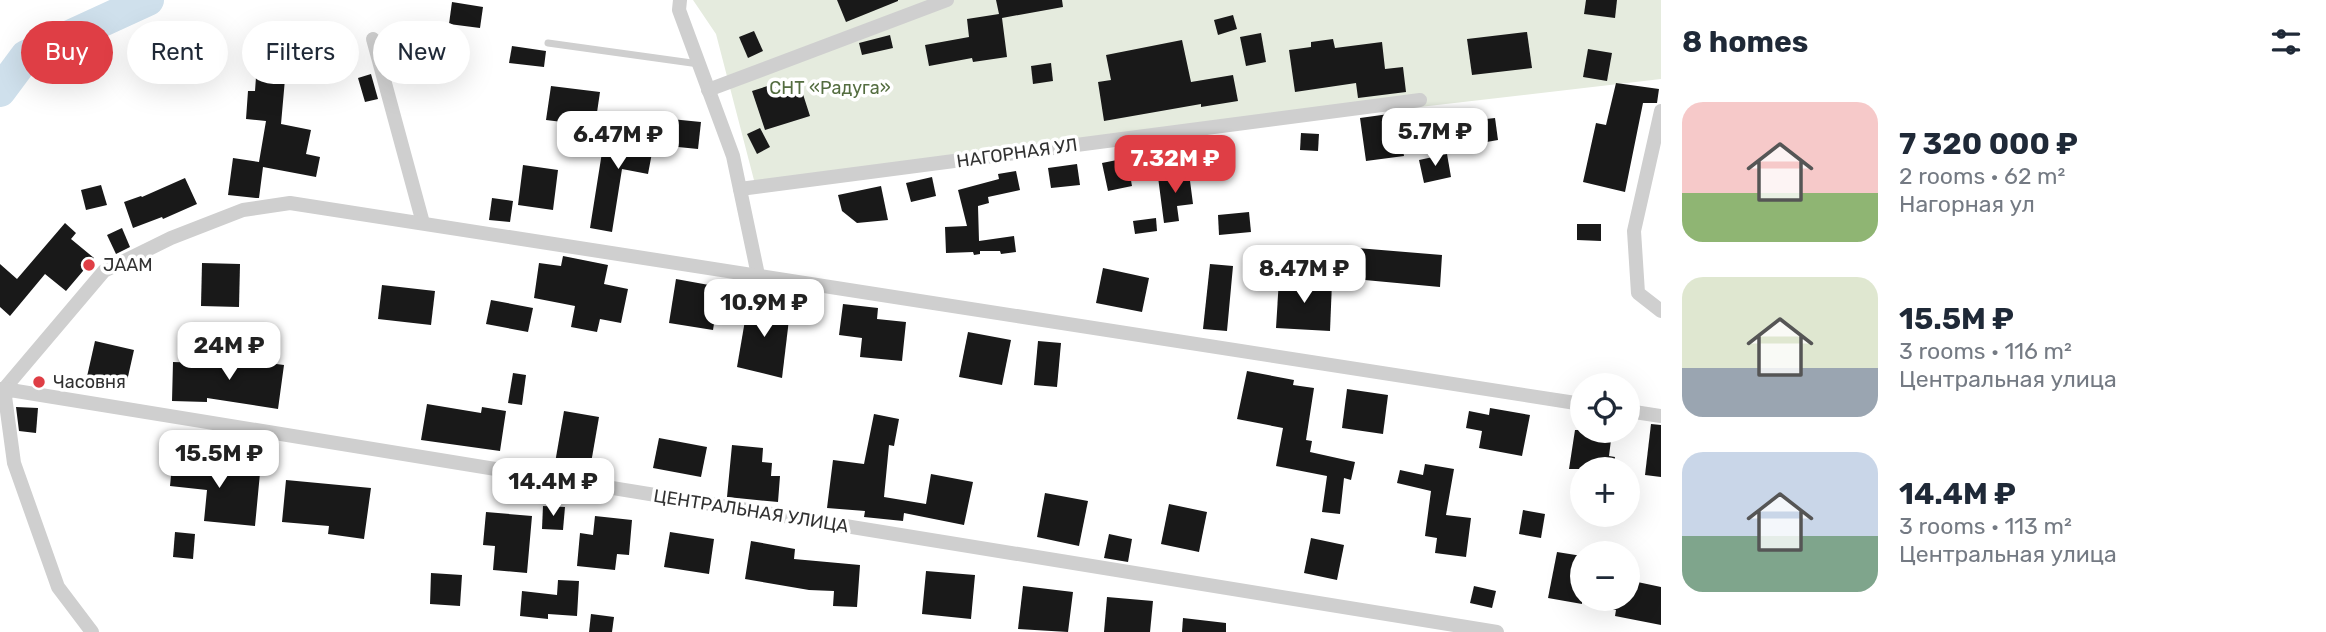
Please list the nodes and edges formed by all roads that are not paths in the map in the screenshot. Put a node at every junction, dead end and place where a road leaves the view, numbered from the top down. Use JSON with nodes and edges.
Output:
{"nodes":[{"id":1,"x":680,"y":0,"type":"edge"},
{"id":2,"x":947,"y":0,"type":"edge"},
{"id":3,"x":548,"y":43,"type":"dead end"},
{"id":4,"x":699,"y":64,"type":"junction"},
{"id":5,"x":385,"y":84,"type":"edge"},
{"id":6,"x":709,"y":90,"type":"junction"},
{"id":7,"x":1420,"y":100,"type":"dead end"},
{"id":8,"x":1661,"y":111,"type":"edge"},
{"id":9,"x":740,"y":190,"type":"junction"},
{"id":10,"x":424,"y":223,"type":"junction"},
{"id":11,"x":758,"y":275,"type":"junction"},
{"id":12,"x":1661,"y":312,"type":"edge"},
{"id":13,"x":2,"y":389,"type":"edge"},
{"id":14,"x":1570,"y":402,"type":"edge"},
{"id":15,"x":1640,"y":413,"type":"edge"},
{"id":16,"x":1661,"y":416,"type":"edge"},
{"id":17,"x":92,"y":632,"type":"edge"},
{"id":18,"x":1497,"y":632,"type":"edge"}],
"edges":[{"from":1,"to":4,"type":"street"},
{"from":2,"to":6,"type":"street"},
{"from":3,"to":4,"type":"lane"},
{"from":4,"to":6,"type":"street"},
{"from":5,"to":10,"type":"street"},
{"from":6,"to":9,"type":"street"},
{"from":7,"to":9,"type":"street","name":"НАГОРНАЯ УЛ"},
{"from":8,"to":12,"type":"street"},
{"from":9,"to":11,"type":"street"},
{"from":10,"to":11,"type":"street"},
{"from":10,"to":13,"type":"street"},
{"from":11,"to":14,"type":"street"},
{"from":13,"to":17,"type":"street"},
{"from":13,"to":18,"type":"street","name":"ЦЕНТРАЛЬНАЯ УЛИЦА"},
{"from":15,"to":16,"type":"street"}]}
